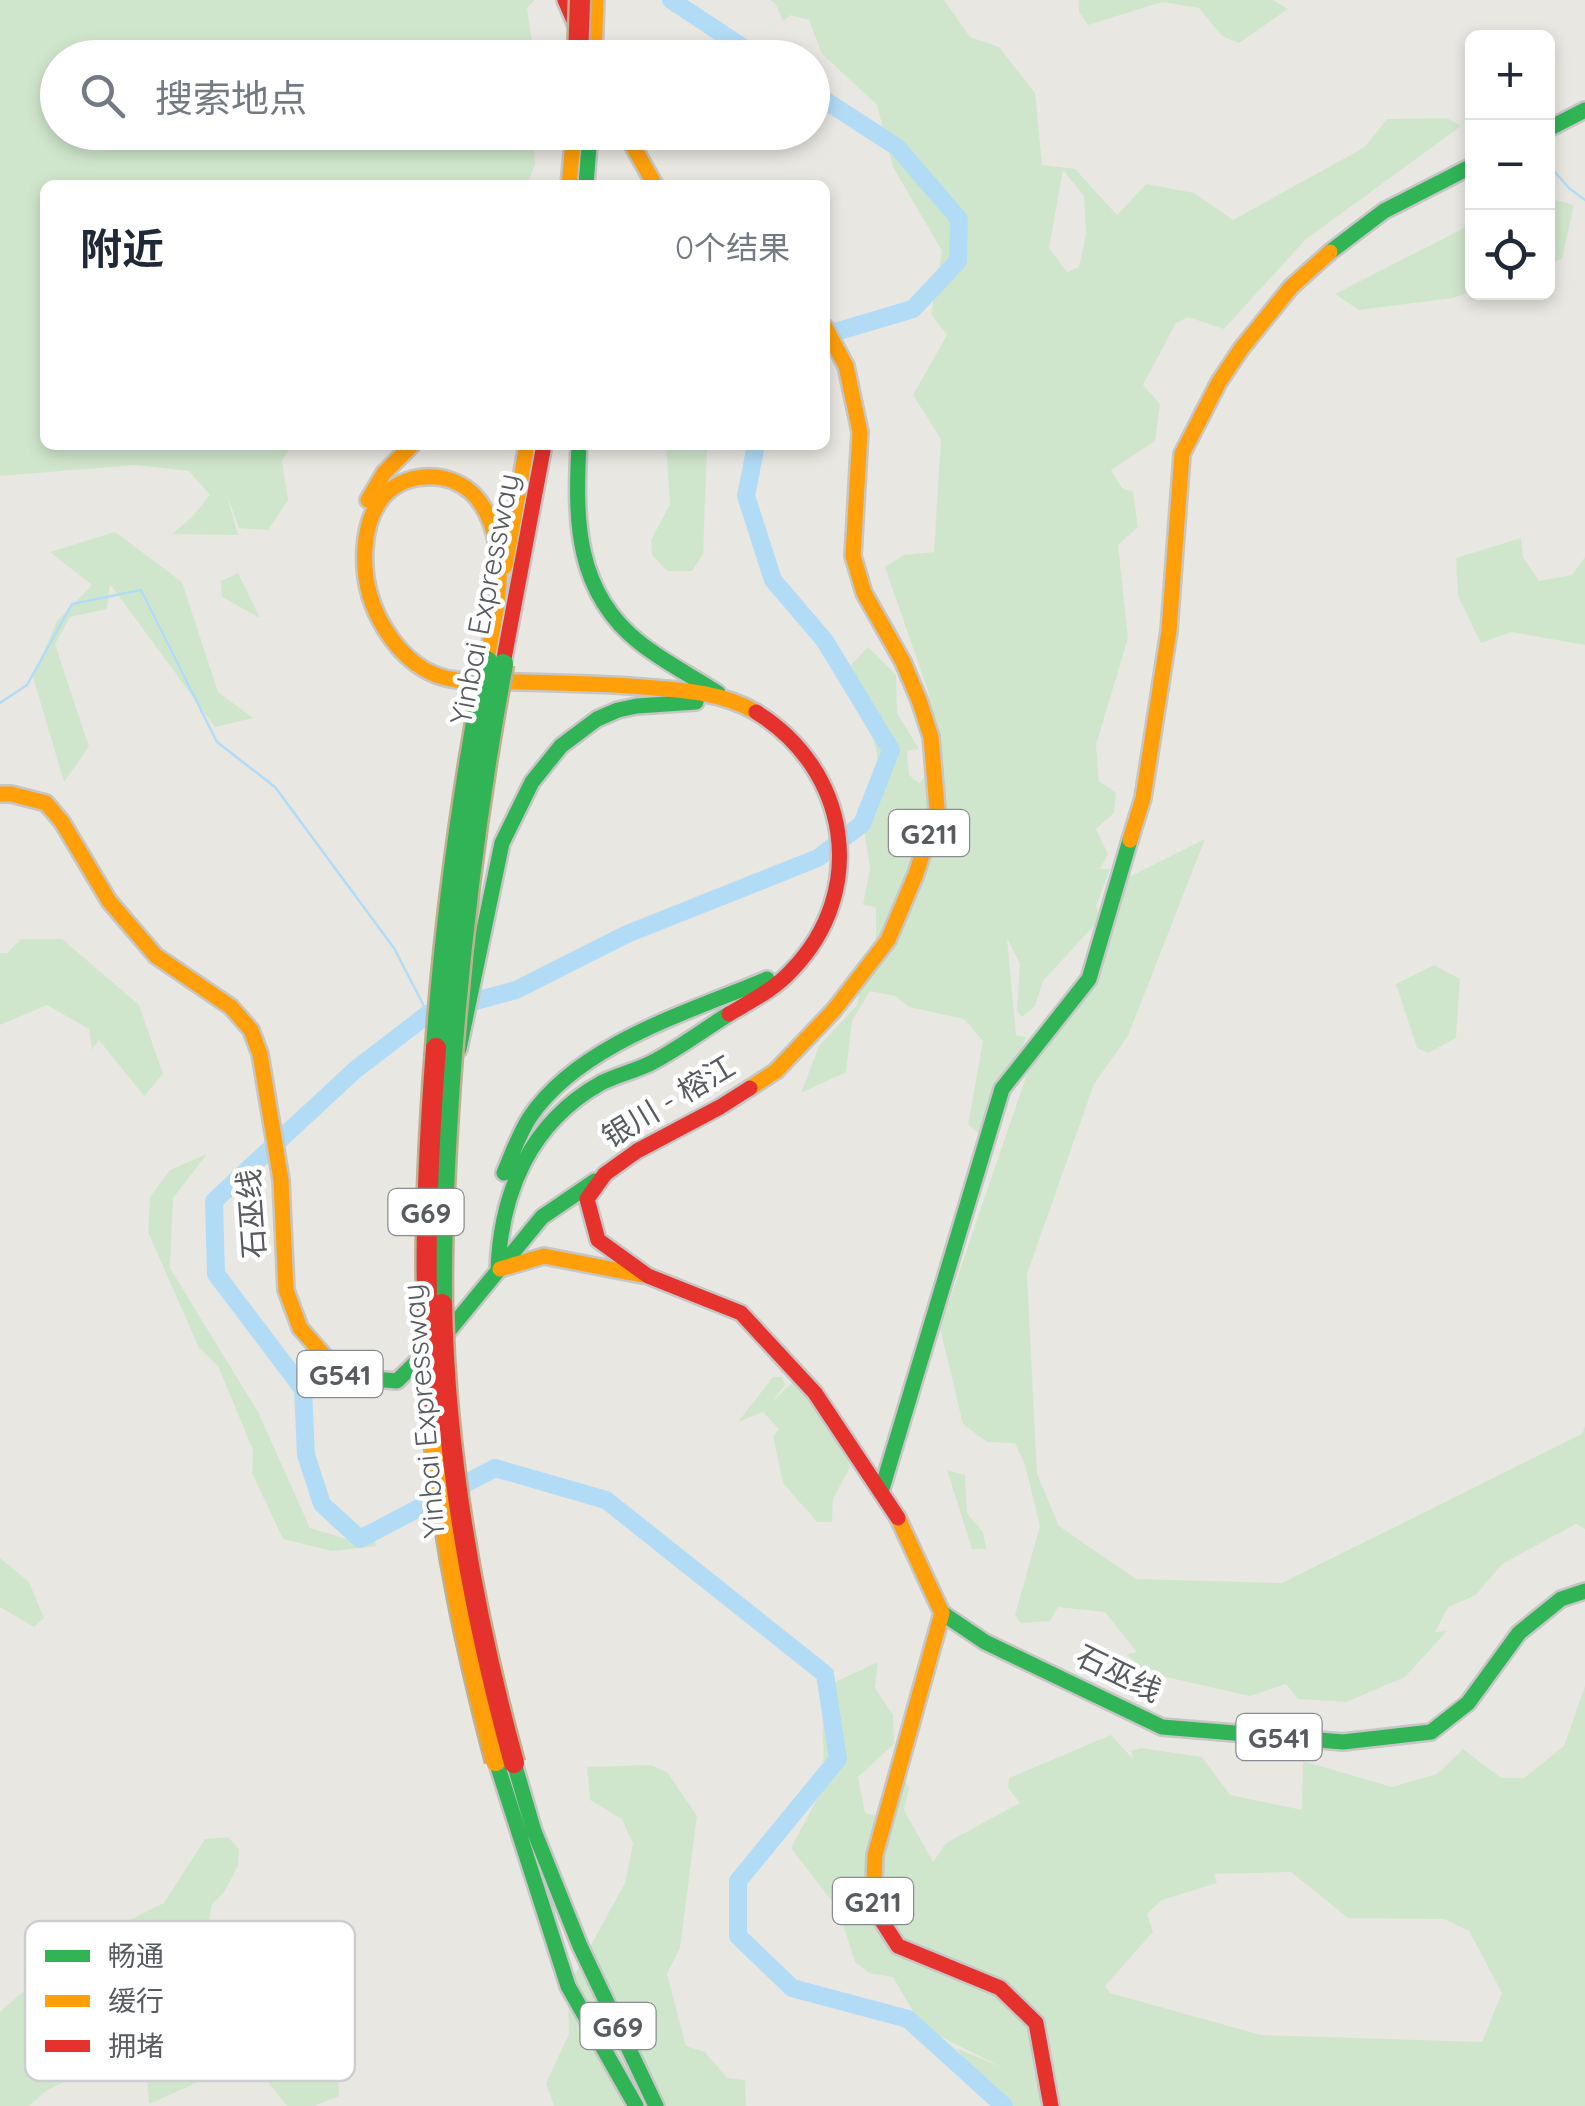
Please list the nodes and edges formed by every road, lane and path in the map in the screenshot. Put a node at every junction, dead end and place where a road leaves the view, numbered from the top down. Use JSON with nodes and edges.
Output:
{"nodes":[{"id":1,"x":565,"y":0,"type":"edge"},
{"id":2,"x":580,"y":0,"type":"edge"},
{"id":3,"x":596,"y":0,"type":"edge"},
{"id":4,"x":579,"y":40,"type":"edge"},
{"id":5,"x":584,"y":40,"type":"edge"},
{"id":6,"x":593,"y":40,"type":"edge"},
{"id":7,"x":1585,"y":110,"type":"edge"},
{"id":8,"x":1555,"y":125,"type":"edge"},
{"id":9,"x":573,"y":150,"type":"edge"},
{"id":10,"x":589,"y":150,"type":"edge"},
{"id":11,"x":636,"y":150,"type":"edge"},
{"id":12,"x":1465,"y":170,"type":"edge"},
{"id":13,"x":570,"y":180,"type":"edge"},
{"id":14,"x":586,"y":180,"type":"edge"},
{"id":15,"x":653,"y":180,"type":"edge"},
{"id":16,"x":830,"y":337,"type":"edge"},
{"id":17,"x":407,"y":450,"type":"edge"},
{"id":18,"x":526,"y":450,"type":"edge"},
{"id":19,"x":543,"y":450,"type":"edge"},
{"id":20,"x":578,"y":450,"type":"edge"},
{"id":21,"x":495,"y":663,"type":"junction"},
{"id":22,"x":728,"y":699,"type":"junction"},
{"id":23,"x":698,"y":701,"type":"junction"},
{"id":24,"x":823,"y":792,"type":"junction"},
{"id":25,"x":0,"y":794,"type":"edge"},
{"id":26,"x":835,"y":871,"type":"junction"},
{"id":27,"x":448,"y":1096,"type":"junction"},
{"id":28,"x":605,"y":1174,"type":"junction"},
{"id":29,"x":498,"y":1269,"type":"junction"},
{"id":30,"x":648,"y":1276,"type":"junction"},
{"id":31,"x":881,"y":1492,"type":"junction"},
{"id":32,"x":1585,"y":1591,"type":"edge"},
{"id":33,"x":942,"y":1613,"type":"junction"},
{"id":34,"x":505,"y":1762,"type":"junction"},
{"id":35,"x":636,"y":2106,"type":"edge"},
{"id":36,"x":656,"y":2106,"type":"edge"},
{"id":37,"x":1051,"y":2106,"type":"edge"}],
"edges":[{"from":1,"to":5,"type":"main road"},
{"from":2,"to":4,"type":"main road","bridge":true},
{"from":3,"to":6,"type":"main road"},
{"from":7,"to":8,"type":"main road"},
{"from":9,"to":13,"type":"main road"},
{"from":10,"to":14,"type":"main road"},
{"from":11,"to":15,"type":"main road"},
{"from":12,"to":31,"type":"main road"},
{"from":16,"to":28,"type":"main road","name":"银川 - 榕江","number":"G211"},
{"from":17,"to":23,"type":"main road"},
{"from":18,"to":21,"type":"main road","name":"Yinbai Expressway","number":"G69"},
{"from":19,"to":21,"type":"main road","name":"Yinbai Expressway","number":"G69"},
{"from":20,"to":22,"type":"main road"},
{"from":21,"to":22,"type":"main road"},
{"from":21,"to":27,"type":"main road","name":"Yinbai Expressway","number":"G69","bridge":true},
{"from":21,"to":34,"type":"main road","name":"Yinbai Expressway","number":"G69","bridge":true},
{"from":22,"to":24,"type":"main road"},
{"from":23,"to":24,"type":"main road"},
{"from":23,"to":27,"type":"main road","bridge":true},
{"from":24,"to":26,"type":"main road"},
{"from":25,"to":29,"type":"main road","name":"石巫线","number":"G541"},
{"from":26,"to":29,"type":"main road"},
{"from":26,"to":29,"type":"main road"},
{"from":27,"to":34,"type":"main road","name":"Yinbai Expressway","number":"G69","bridge":true},
{"from":28,"to":29,"type":"main road"},
{"from":28,"to":30,"type":"main road","name":"银川 - 榕江"},
{"from":29,"to":30,"type":"main road"},
{"from":30,"to":31,"type":"main road","name":"银川 - 榕江"},
{"from":31,"to":33,"type":"main road","name":"银川 - 榕江"},
{"from":32,"to":33,"type":"main road","name":"石巫线","number":"G541"},
{"from":33,"to":37,"type":"main road","number":"G211"},
{"from":34,"to":35,"type":"main road","name":"Yinbai Expressway","number":"G69"},
{"from":34,"to":36,"type":"main road","name":"Yinbai Expressway","number":"G69"}]}
